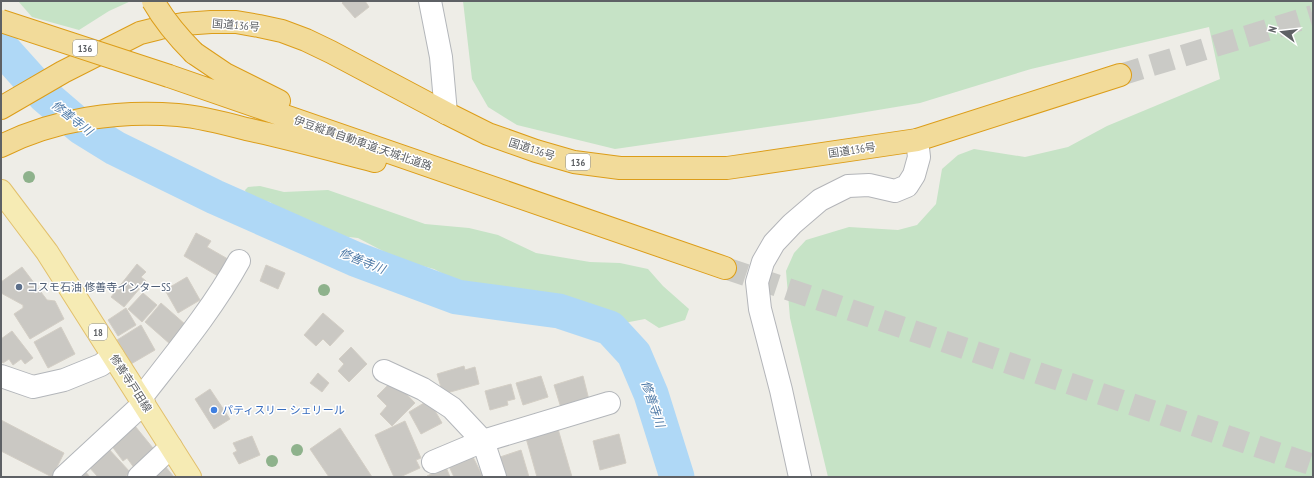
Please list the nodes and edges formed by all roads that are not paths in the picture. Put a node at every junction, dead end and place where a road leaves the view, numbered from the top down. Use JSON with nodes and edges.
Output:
{"nodes":[{"id":1,"x":153,"y":1,"type":"edge"},
{"id":2,"x":430,"y":1,"type":"edge"},
{"id":3,"x":1,"y":21,"type":"edge"},
{"id":4,"x":1120,"y":75,"type":"tunnel mouth"},
{"id":5,"x":1,"y":108,"type":"edge"},
{"id":6,"x":446,"y":113,"type":"junction"},
{"id":7,"x":917,"y":140,"type":"junction"},
{"id":8,"x":1,"y":146,"type":"edge"},
{"id":9,"x":470,"y":180,"type":"junction"},
{"id":10,"x":1,"y":191,"type":"edge"},
{"id":11,"x":510,"y":194,"type":"junction"},
{"id":12,"x":239,"y":261,"type":"dead end"},
{"id":13,"x":724,"y":268,"type":"tunnel mouth"},
{"id":14,"x":113,"y":356,"type":"junction"},
{"id":15,"x":384,"y":371,"type":"dead end"},
{"id":16,"x":1,"y":376,"type":"edge"},
{"id":17,"x":142,"y":401,"type":"junction"},
{"id":18,"x":609,"y":403,"type":"dead end"},
{"id":19,"x":483,"y":441,"type":"junction"},
{"id":20,"x":171,"y":447,"type":"junction"},
{"id":21,"x":433,"y":462,"type":"dead end"},
{"id":22,"x":64,"y":477,"type":"edge"},
{"id":23,"x":139,"y":477,"type":"edge"},
{"id":24,"x":190,"y":477,"type":"edge"},
{"id":25,"x":495,"y":477,"type":"edge"},
{"id":26,"x":800,"y":477,"type":"edge"}],
"edges":[{"from":1,"to":9,"type":"highway","bridge":true},
{"from":2,"to":6,"type":"street"},
{"from":3,"to":9,"type":"highway","name":"伊豆縦貫自動車道;天城北道路","number":"136","bridge":true},
{"from":4,"to":7,"type":"highway","name":"国道136号","number":"136"},
{"from":5,"to":6,"type":"highway","name":"国道136号","number":"136"},
{"from":6,"to":7,"type":"highway","name":"国道136号","number":"136"},
{"from":7,"to":26,"type":"street"},
{"from":8,"to":11,"type":"highway"},
{"from":9,"to":11,"type":"highway","name":"伊豆縦貫自動車道;天城北道路","number":"136"},
{"from":10,"to":14,"type":"main road","name":"修善寺戸田線","number":"18"},
{"from":11,"to":13,"type":"highway","name":"伊豆縦貫自動車道;天城北道路","number":"136"},
{"from":12,"to":17,"type":"street"},
{"from":14,"to":16,"type":"street"},
{"from":14,"to":17,"type":"main road","name":"修善寺戸田線","number":"18"},
{"from":15,"to":19,"type":"street"},
{"from":17,"to":20,"type":"main road","name":"修善寺戸田線","number":"18"},
{"from":17,"to":22,"type":"street"},
{"from":18,"to":19,"type":"street"},
{"from":19,"to":21,"type":"street"},
{"from":19,"to":25,"type":"street"},
{"from":20,"to":23,"type":"street"},
{"from":20,"to":24,"type":"main road","name":"修善寺戸田線","number":"18"}]}
